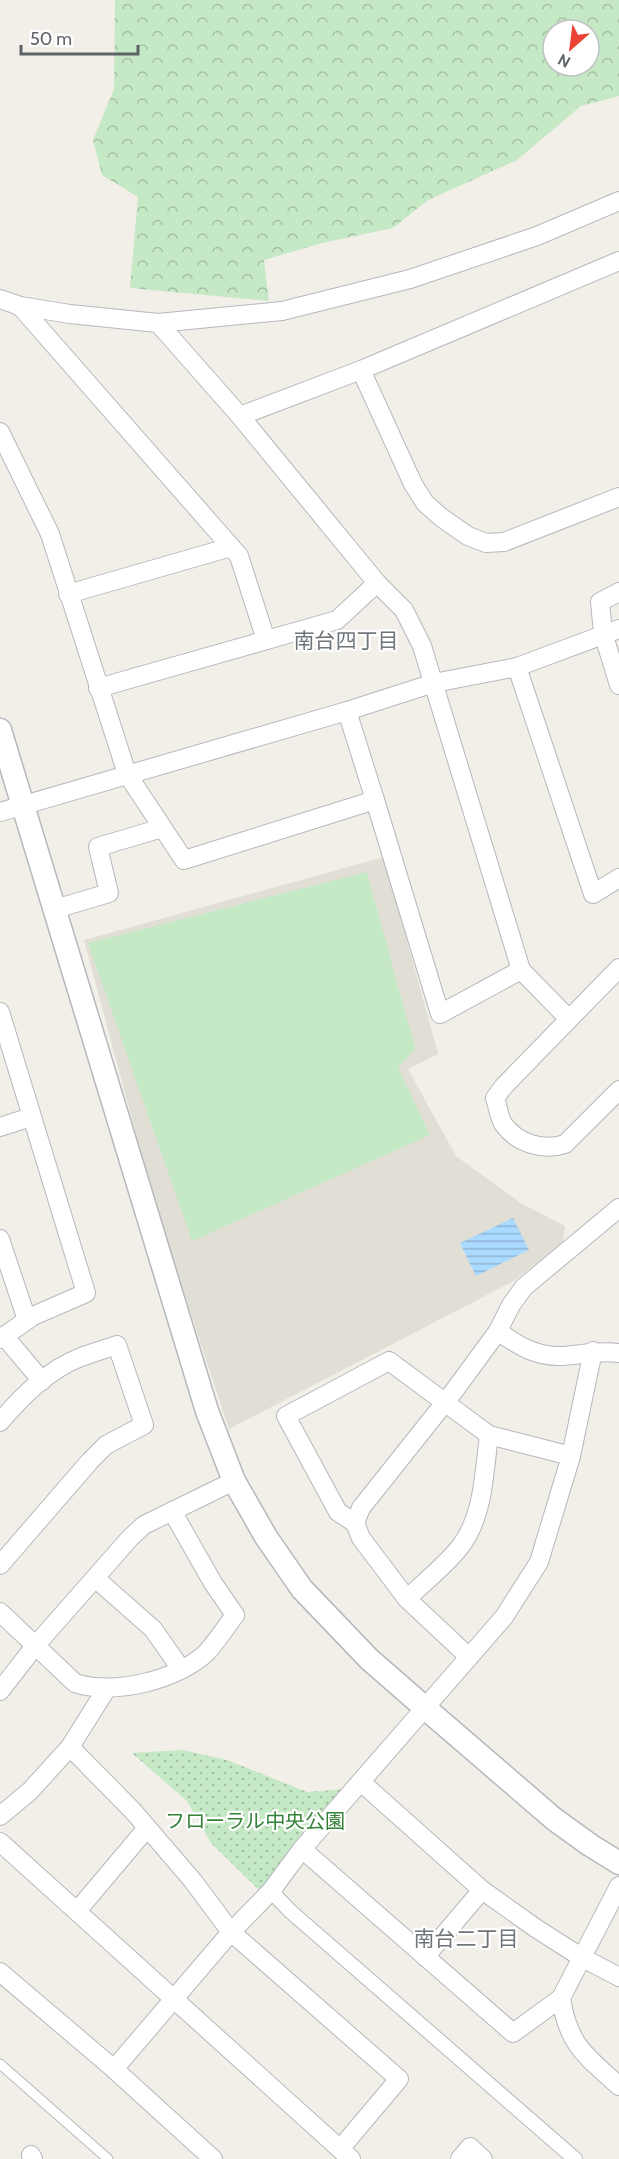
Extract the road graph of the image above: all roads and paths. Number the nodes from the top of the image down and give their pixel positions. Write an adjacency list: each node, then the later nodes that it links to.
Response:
1 (619, 201): 5 (street)
2 (619, 261): 6 (street)
3 (0, 299): 4 (street)
4 (20, 306): 5 (street); 10 (street)
5 (158, 323): 7 (street)
6 (361, 370): 7 (street); 9 (street)
7 (240, 416): 11 (street)
8 (0, 432): 13 (street)
9 (619, 497)
10 (231, 547): 13 (street); 15 (street)
11 (377, 583): 15 (street); 17 (street)
12 (619, 592): 14 (street)
13 (68, 594): 19 (street)
14 (611, 631): 16 (street); 18 (street)
15 (266, 640): 19 (street)
16 (517, 667): 17 (street); 27 (street)
17 (434, 683): 20 (street); 30 (street)
18 (619, 685)
19 (98, 688): 22 (street)
20 (347, 711): 22 (street); 23 (street)
21 (0, 730): 24 (street)
22 (127, 774): 24 (street); 26 (street)
23 (375, 801): 26 (street); 30 (street)
24 (23, 806): 25 (street); 28 (street)
25 (0, 812)
26 (162, 828): 28 (street)
27 (619, 879)
28 (56, 909): 48 (street)
29 (619, 968): 32 (street)
30 (521, 970): 32 (street)
31 (0, 1012): 34 (street)
32 (569, 1019): 33 (street)
33 (619, 1090)
34 (31, 1117): 35 (street); 38 (street)
35 (0, 1126)
36 (619, 1208): 39 (street)
37 (0, 1239): 38 (street)
38 (27, 1320): 40 (street)
39 (498, 1331): 41 (street); 44 (street)
40 (2, 1337): 43 (street)
41 (593, 1351): 42 (street); 47 (street)
42 (619, 1353)
43 (42, 1382): 45 (street); 51 (street)
44 (446, 1401): 46 (street); 50 (street); 50 (street)
45 (0, 1422)
46 (489, 1435): 47 (street); 53 (street)
47 (571, 1456): 56 (street)
48 (234, 1481): 49 (street); 60 (street)
49 (172, 1511): 52 (street); 57 (street)
50 (355, 1523): 53 (street)
51 (0, 1565)
52 (95, 1578): 55 (street); 57 (street)
53 (407, 1599): 56 (street)
54 (0, 1612): 55 (street)
55 (35, 1646): 58 (street); 59 (street)
56 (469, 1657): 60 (street)
57 (182, 1669): 58 (street)
58 (107, 1688): 61 (street)
59 (0, 1691)
60 (424, 1707): 62 (street); 67 (street)
61 (70, 1747): 63 (street); 64 (street)
62 (361, 1782): 66 (street); 69 (street)
63 (0, 1816)
64 (147, 1828): 71 (street); 72 (street)
65 (0, 1842): 71 (street)
66 (302, 1849): 70 (street); 73 (street)
67 (619, 1863)
68 (619, 1886): 74 (street)
69 (483, 1890): 73 (street); 74 (street)
70 (271, 1892): 72 (street); 87 (street)
71 (77, 1911): 77 (street)
72 (231, 1932): 77 (street); 82 (street)
73 (425, 1957): 78 (street)
74 (581, 1957): 76 (street); 78 (street)
75 (0, 1972): 80 (street)
76 (619, 1977)
77 (174, 1998): 80 (street); 82 (street)
78 (561, 1998): 81 (street)
79 (0, 2064): 83 (lane)
80 (114, 2068): 84 (street)
81 (619, 2086)
82 (346, 2154)
83 (108, 2159)
84 (213, 2159)
85 (460, 2159): 86 (street)
86 (483, 2159)
87 (575, 2159)

